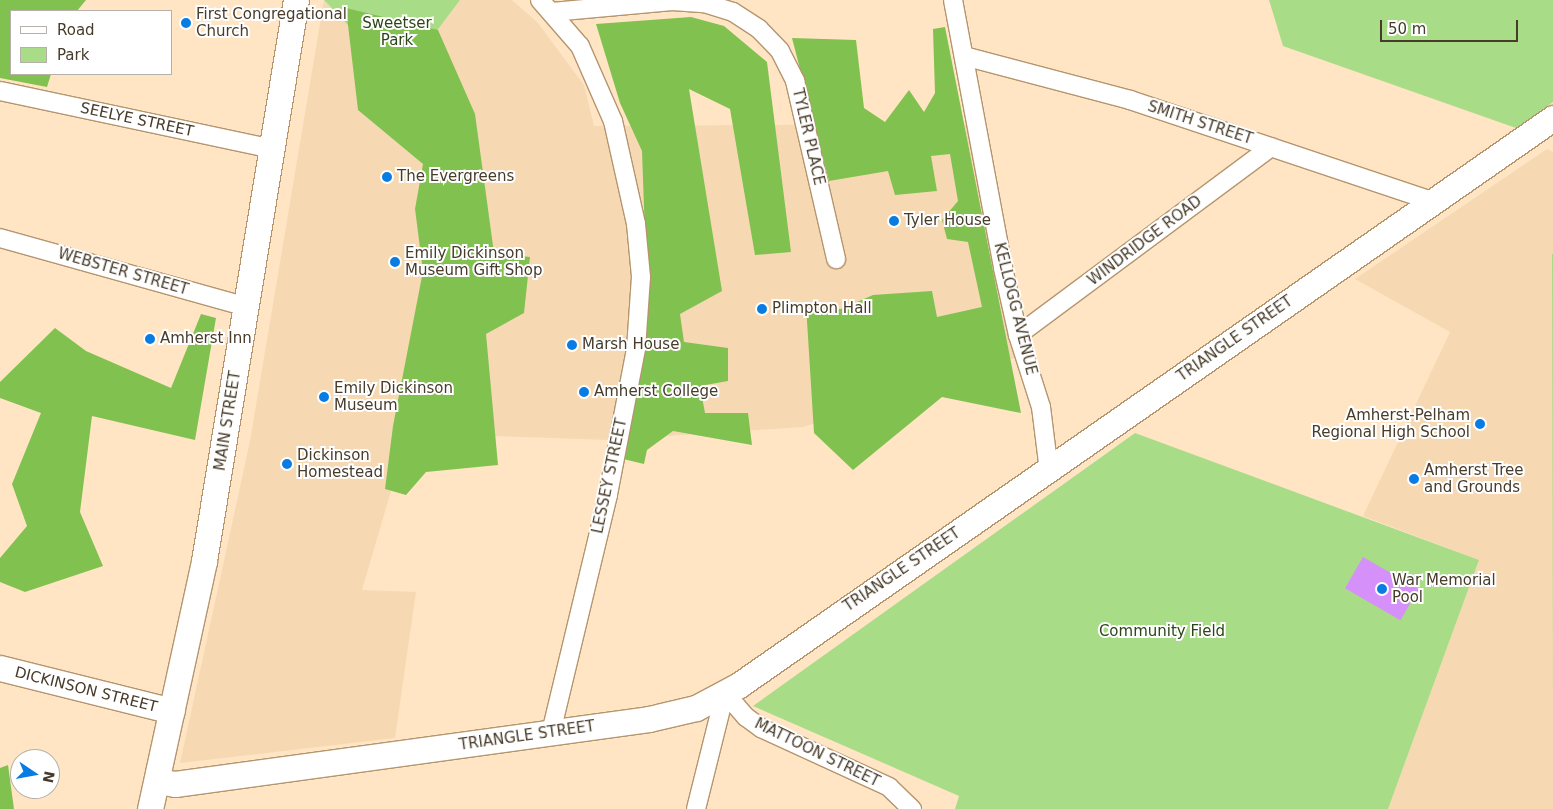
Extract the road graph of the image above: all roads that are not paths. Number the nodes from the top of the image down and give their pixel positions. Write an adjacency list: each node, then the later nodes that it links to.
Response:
1 (296, 0): 8 (main road, MAIN STREET)
2 (953, 0): 4 (street, KELLOGG AVENUE)
3 (546, 6): 11 (street, TYLER PLACE); 18 (street, LESSEY STREET)
4 (964, 56): 7 (street, SMITH STREET); 13 (street, KELLOGG AVENUE)
5 (0, 91): 8 (street, SEELYE STREET)
6 (1553, 118): 9 (main road, TRIANGLE STREET)
7 (1271, 147): 9 (street, SMITH STREET); 13 (street, WINDRIDGE ROAD)
8 (274, 149): 12 (main road, MAIN STREET)
9 (1432, 201): 14 (main road, TRIANGLE STREET)
10 (0, 238): 12 (street, WEBSTER STREET)
11 (836, 258)
12 (247, 307): 17 (main road, MAIN STREET)
13 (1018, 335): 14 (street, KELLOGG AVENUE)
14 (1049, 471): 16 (main road, TRIANGLE STREET)
15 (0, 668): 17 (main road, DICKINSON STREET)
16 (725, 693): 18 (main road, TRIANGLE STREET); 21 (street); 22 (street, MATTOON STREET)
17 (172, 711): 19 (main road, MAIN STREET)
18 (551, 732): 19 (main road, TRIANGLE STREET)
19 (158, 782): 20 (main road, MAIN STREET)
20 (150, 809)
21 (696, 809)
22 (912, 809)

